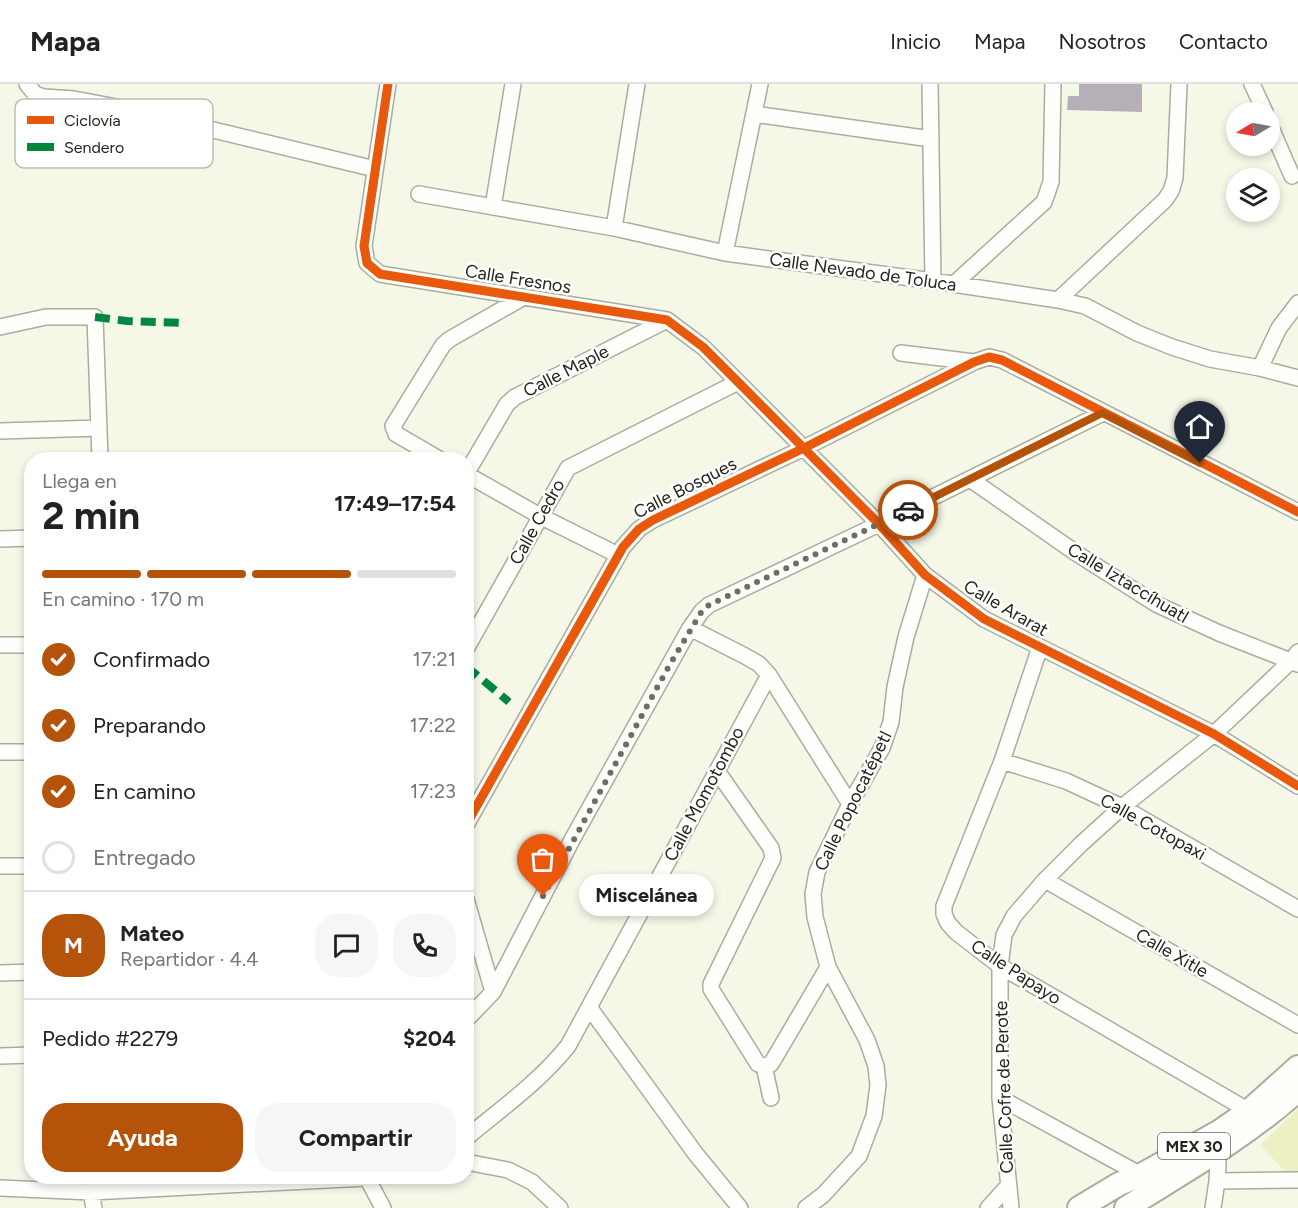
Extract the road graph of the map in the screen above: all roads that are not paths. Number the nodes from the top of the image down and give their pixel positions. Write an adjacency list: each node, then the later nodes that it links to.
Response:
1 (27, 84): 10 (street)
2 (386, 84): 16 (street)
3 (513, 84): 19 (street)
4 (637, 84): 20 (street)
5 (760, 84): 12 (street)
6 (930, 84): 14 (street)
7 (1053, 84): 23 (street)
8 (1179, 84): 25 (street)
9 (1252, 84): 11 (street)
10 (74, 99)
11 (1260, 102)
12 (754, 114): 14 (street); 21 (street)
13 (213, 130): 16 (street)
14 (931, 139): 22 (street)
15 (1280, 148): 17 (street)
16 (375, 169): 24 (street, Calle Fresnos)
17 (1292, 176)
18 (419, 194): 19 (street, Calle Nevado de Toluca)
19 (493, 207): 20 (street, Calle Nevado de Toluca)
20 (615, 228): 21 (street, Calle Nevado de Toluca)
21 (725, 253): 22 (street, Calle Nevado de Toluca)
22 (933, 281): 23 (street, Calle Nevado de Toluca)
23 (954, 284): 25 (street, Calle Nevado de Toluca)
24 (524, 297): 27 (street, Calle Fresnos); 39 (street)
25 (1058, 300): 31 (street, Calle Nevado de Toluca)
26 (1298, 303): 31 (street)
27 (667, 320): 33 (street, Calle Ararat); 40 (street, Calle Maple)
28 (0, 327): 35 (street)
29 (902, 353): 30 (street)
30 (974, 362): 34 (street, Calle Bosques); 37 (street, Calle Bosques)
31 (1260, 368): 32 (street, Calle Nevado de Toluca)
32 (1298, 378)
33 (738, 382): 37 (street, Calle Ararat); 44 (street, Calle Cedro)
34 (1102, 413): 41 (street); 43 (street)
35 (99, 428): 36 (street); 38 (street)
36 (0, 431)
37 (804, 448): 45 (street, Calle Ararat); 48 (street, Calle Bosques)
38 (100, 452)
39 (427, 452)
40 (474, 460)
41 (969, 478): 45 (street); 55 (street, Calle Iztaccíhuatl)
42 (474, 479): 44 (street)
43 (1298, 512)
44 (540, 516): 48 (street); 51 (street, Calle Cedro)
45 (879, 524): 49 (street, Calle Ararat); 50 (street)
46 (24, 538): 47 (street)
47 (0, 539)
48 (618, 555): 65 (street, Calle Bosques)
49 (925, 575): 54 (street, Calle Ararat); 63 (street, Calle Popocatépetl)
50 (690, 628): 56 (street); 75 (street)
51 (474, 635)
52 (0, 645): 53 (street)
53 (24, 645)
54 (1040, 647): 57 (street, Calle Ararat); 60 (street, Calle Papayo)
55 (1296, 658): 57 (street, Calle Cofre de Perote)
56 (769, 675): 61 (street, Calle Momotombo); 63 (street)
57 (1214, 734): 62 (street, Calle Ararat); 64 (street, Calle Cofre de Perote)
58 (0, 752): 59 (street)
59 (24, 752)
60 (1002, 761): 64 (street, Calle Cotopaxi); 71 (street, Calle Papayo)
61 (717, 771): 76 (street, Calle Momotombo); 81 (street)
62 (1298, 786)
63 (850, 804): 72 (street, Calle Popocatépetl)
64 (1122, 807): 68 (street, Calle Cofre de Perote); 69 (street, Calle Cotopaxi)
65 (474, 811)
66 (0, 866): 67 (street)
67 (24, 866)
68 (1045, 880): 71 (street, Calle Cofre de Perote); 78 (street, Calle Xitle)
69 (1298, 909)
70 (474, 927): 75 (street)
71 (1000, 966): 85 (street, Calle Cofre de Perote); 86 (street, Calle Papayo)
72 (828, 968): 81 (street); 101 (street, Calle Popocatépetl)
73 (24, 972): 74 (street)
74 (0, 973)
75 (493, 992): 77 (street)
76 (589, 1007): 87 (street, Calle Momotombo); 100 (street)
77 (474, 1012)
78 (1298, 1025)
79 (24, 1055): 80 (street)
80 (0, 1056)
81 (764, 1066): 84 (street)
82 (1298, 1067): 86 (main road, MEX 30)
83 (1298, 1090): 88 (main road, MEX 30)
84 (771, 1098)
85 (1000, 1098): 90 (street); 95 (street, Calle Cofre de Perote)
86 (1249, 1111): 90 (main road, MEX 30)
87 (474, 1131)
88 (1216, 1153): 92 (street); 105 (main road, MEX 30)
89 (474, 1164): 99 (street)
90 (1142, 1175): 104 (main road, MEX 30)
91 (1298, 1180): 92 (street)
92 (1216, 1181): 106 (street)
93 (92, 1184): 96 (street); 97 (street)
94 (370, 1184): 98 (street)
95 (1008, 1186): 102 (street); 103 (street, Calle Cofre de Perote)
96 (0, 1188)
97 (94, 1208)
98 (383, 1208)
99 (560, 1208)
100 (740, 1208)
101 (806, 1208)
102 (988, 1208)
103 (1011, 1208)
104 (1079, 1208)
105 (1126, 1208)
106 (1213, 1208)

